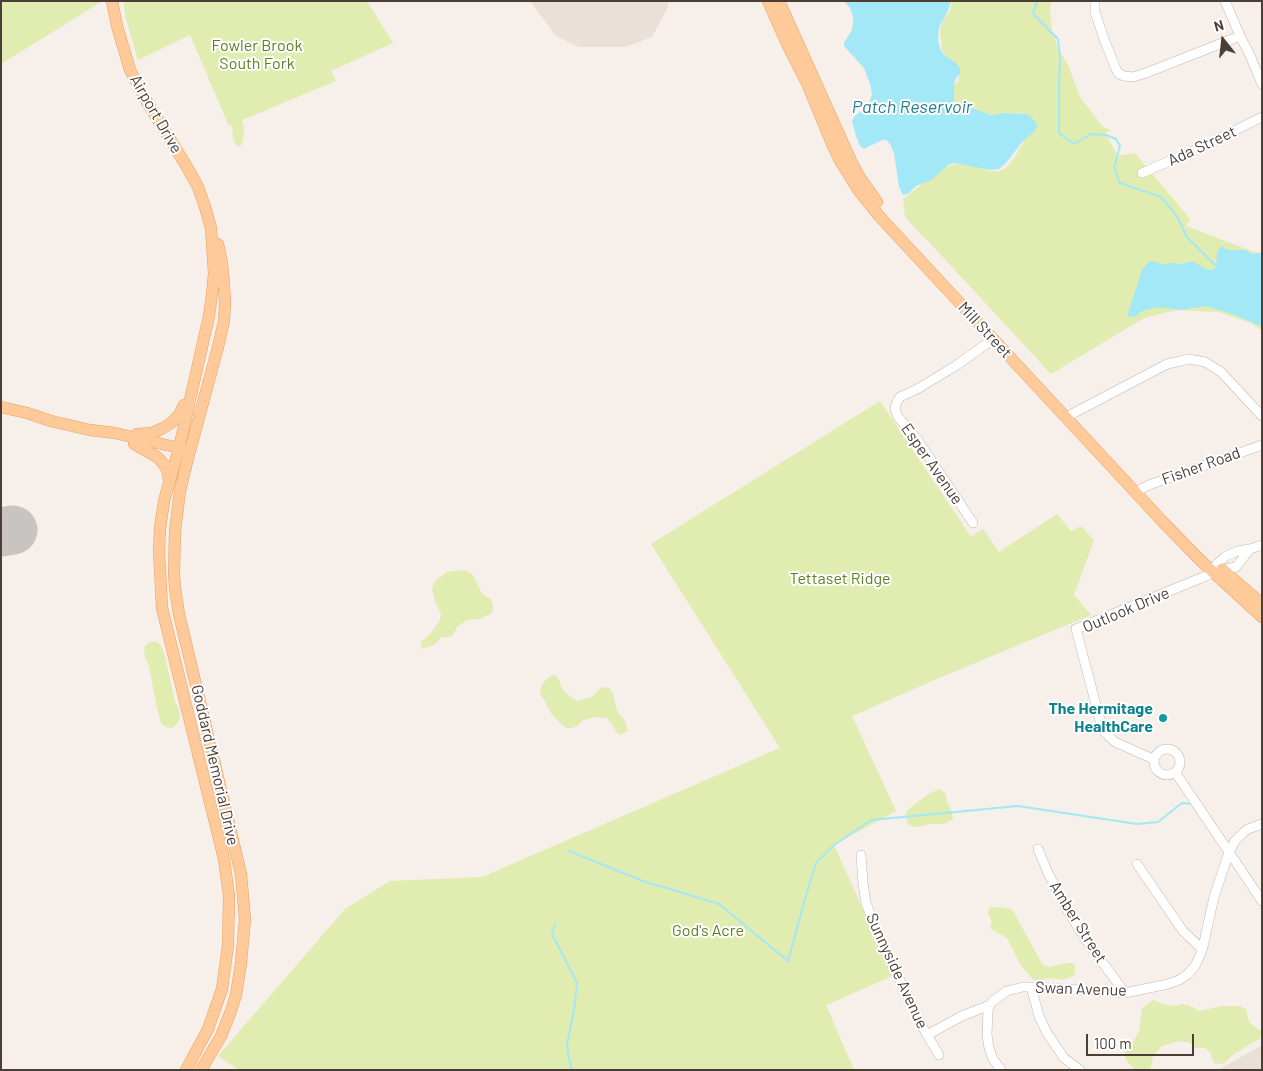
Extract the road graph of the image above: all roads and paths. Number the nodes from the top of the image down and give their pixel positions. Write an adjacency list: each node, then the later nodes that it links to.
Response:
1 (112, 1): 11 (main road, Airport Drive)
2 (768, 1): 9 (main road, Mill Street)
3 (779, 1): 9 (main road, Mill Street)
4 (1225, 1): 6 (street)
5 (1097, 2): 6 (street)
6 (1240, 36): 7 (street)
7 (1262, 84)
8 (1262, 117): 10 (street, Ada Street)
9 (830, 125): 12 (main road, Mill Street); 15 (main road, Mill Street)
10 (1142, 173)
11 (210, 224): 13 (main road, Airport Drive); 22 (main road, Airport Drive)
12 (993, 339): 25 (street, Esper Avenue); 28 (main road, Mill Street)
13 (194, 378): 18 (main road, Airport Drive); 21 (main road, Airport Drive)
14 (1, 407): 17 (main road, Airport Drive)
15 (1072, 414): 16 (street); 24 (main road, Mill Street)
16 (1262, 416)
17 (90, 430): 18 (main road, Airport Drive); 19 (main road, Airport Drive)
18 (115, 433): 21 (main road, Airport Drive)
19 (134, 444): 21 (main road, Airport Drive); 23 (main road)
20 (1262, 445): 24 (street, Fisher Road)
21 (178, 452): 22 (main road, Airport Drive); 23 (main road, Goddard Memorial Drive)
22 (189, 454): 46 (main road, Goddard Memorial Drive)
23 (169, 482): 45 (main road, Goddard Memorial Drive)
24 (1141, 489): 28 (main road, Mill Street)
25 (973, 523)
26 (1262, 545): 27 (street)
27 (1250, 549): 28 (street); 28 (street)
28 (1217, 569): 29 (main road, Mill Street); 30 (main road, Mill Street); 31 (street, Outlook Drive)
29 (1262, 604)
30 (1262, 617)
31 (1153, 759): 32 (street); 32 (street)
32 (1175, 772): 35 (street)
33 (1262, 824): 35 (street, Swan Avenue)
34 (1038, 849): 41 (street, Amber Street)
35 (1229, 852): 38 (street); 39 (street, Swan Avenue)
36 (861, 855): 43 (street, Sunnyside Avenue)
37 (1136, 864): 39 (street)
38 (1262, 901)
39 (1202, 949): 41 (street, Swan Avenue)
40 (1031, 987): 41 (street, Swan Avenue); 42 (street, Swan Avenue); 48 (street)
41 (1125, 993)
42 (990, 1005): 43 (street, Swan Avenue); 47 (street)
43 (927, 1035): 44 (street, Sunnyside Avenue)
44 (939, 1055)
45 (186, 1070)
46 (201, 1070)
47 (1000, 1070)
48 (1080, 1070)

